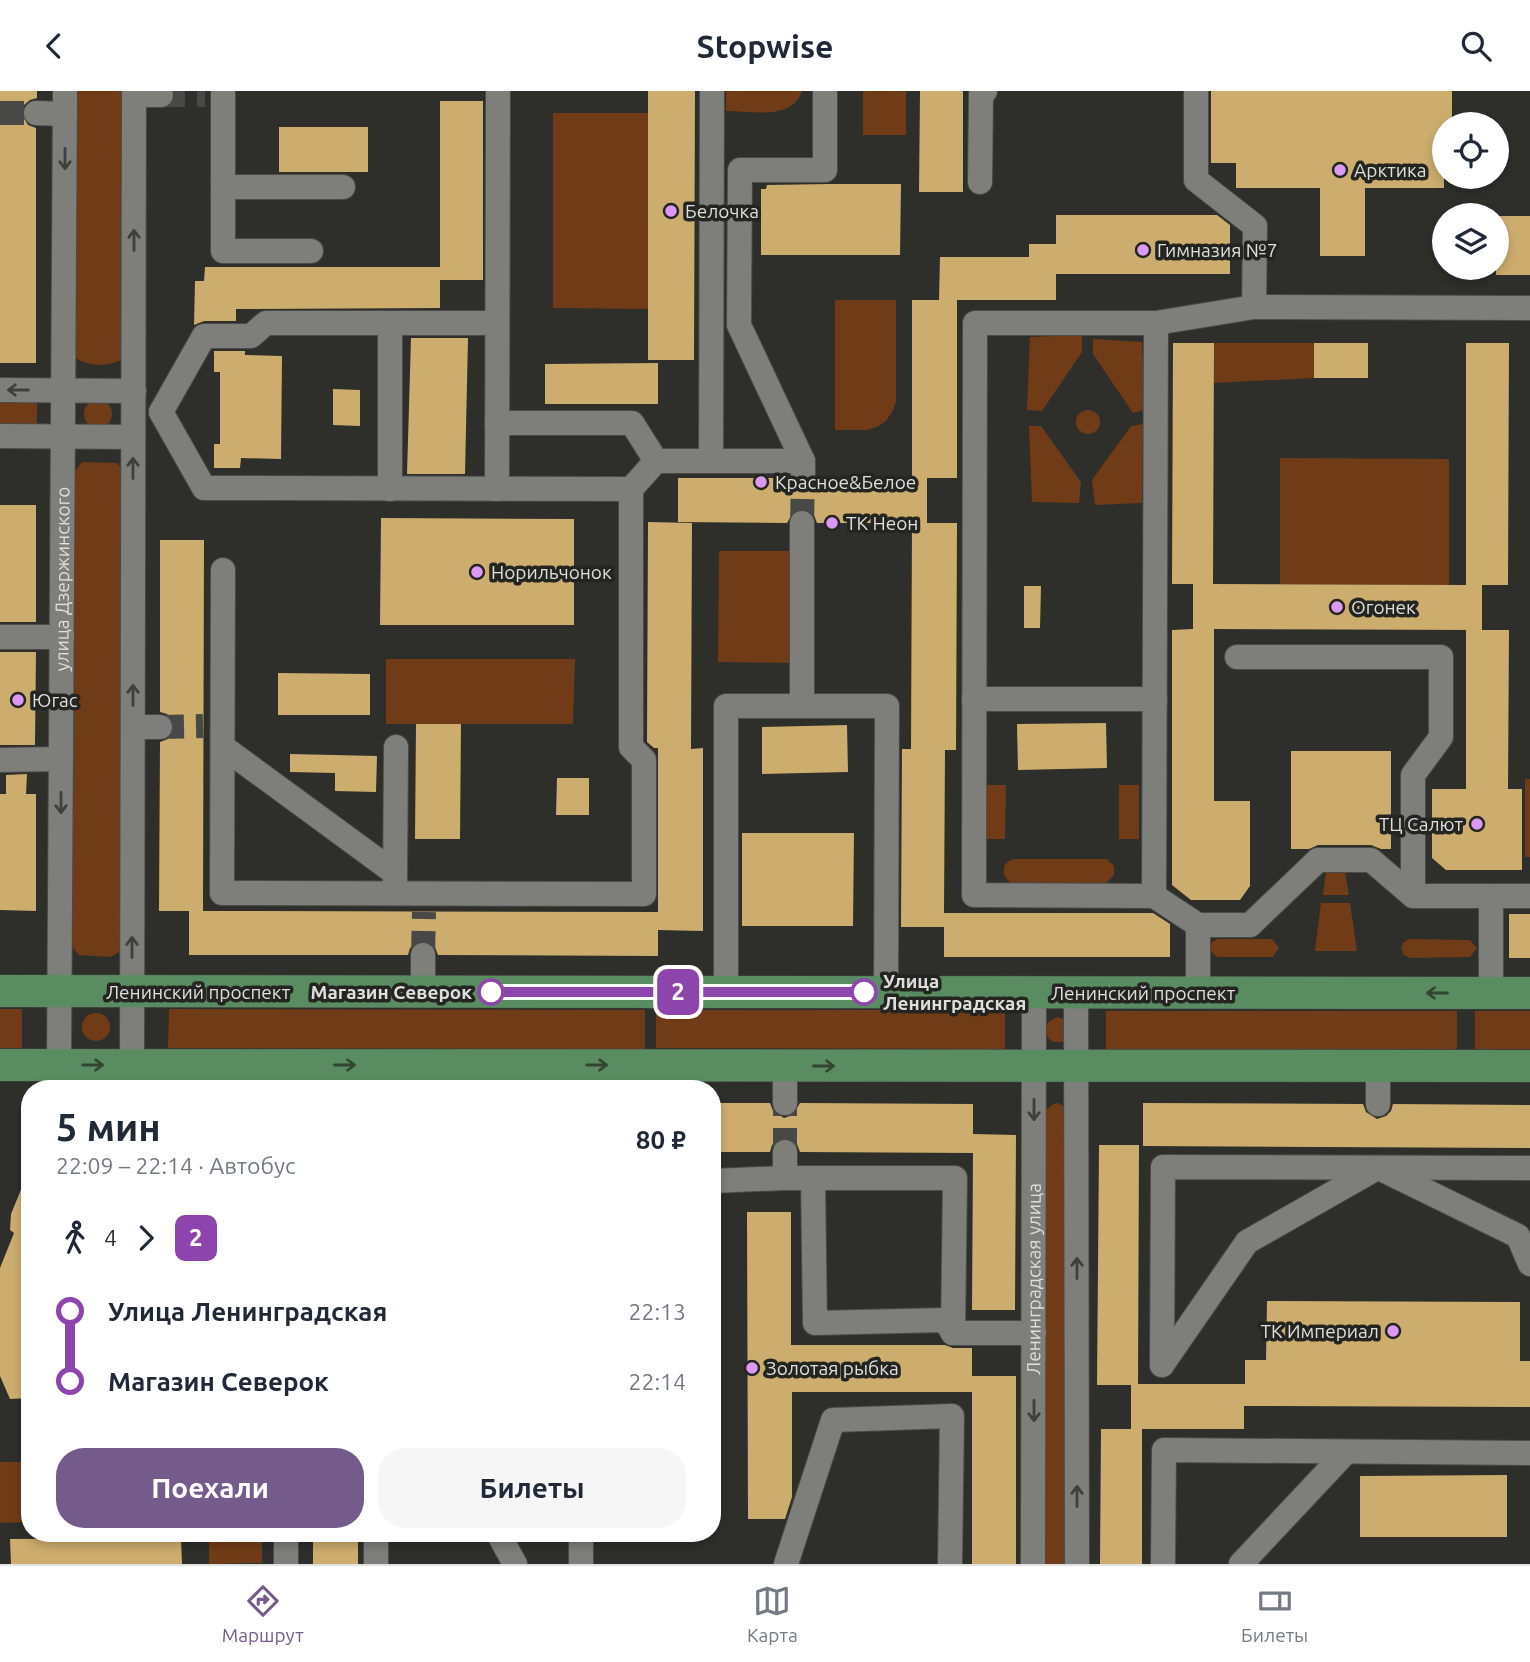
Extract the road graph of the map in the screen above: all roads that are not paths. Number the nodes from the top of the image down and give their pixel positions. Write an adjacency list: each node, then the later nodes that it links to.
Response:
1 (498, 91): 18 (street)
2 (712, 91): 29 (street)
3 (825, 91): 29 (street)
4 (985, 91): 11 (street)
5 (1196, 91): 15 (street)
6 (134, 93): 8 (street); 22 (street, one-way to 6)
7 (220, 93): 12 (street)
8 (161, 95)
9 (65, 102): 10 (street); 21 (street, улица Дзержинского, one-way to 21)
10 (37, 113)
11 (980, 182)
12 (223, 187): 13 (street); 14 (street)
13 (344, 187)
14 (311, 251)
15 (1254, 307): 16 (street); 19 (street)
16 (1530, 308)
17 (390, 323): 18 (street); 23 (street); 30 (street)
18 (497, 323): 24 (street)
19 (1156, 323): 38 (street); 39 (street)
20 (0, 390): 21 (street, one-way to 20)
21 (64, 390): 22 (street); 26 (street, улица Дзержинского)
22 (133, 401): 23 (street); 27 (street)
23 (160, 412): 30 (street)
24 (497, 423): 28 (street); 31 (street)
25 (0, 436): 26 (street)
26 (63, 437): 27 (street); 36 (street, улица Дзержинского)
27 (133, 437): 41 (street, one-way to 27)
28 (656, 461): 29 (street); 32 (street)
29 (711, 461)
30 (390, 489): 31 (street)
31 (496, 489): 32 (street)
32 (631, 489): 47 (street)
33 (802, 523): 40 (street)
34 (223, 570): 43 (street)
35 (0, 636): 36 (street)
36 (62, 637): 45 (street, улица Дзержинского)
37 (1237, 657): 49 (street)
38 (974, 699): 39 (street); 48 (street)
39 (1154, 699): 48 (street)
40 (802, 706): 58 (street); 59 (street)
41 (133, 726): 42 (street); 56 (street, one-way to 41)
42 (160, 727)
43 (216, 733): 47 (street); 47 (street)
44 (396, 747): 47 (street)
45 (61, 759): 46 (street); 55 (street, улица Дзержинского, one-way to 55)
46 (0, 760)
47 (395, 883)
48 (1154, 896): 52 (street)
49 (1413, 896): 50 (street); 52 (street)
50 (1492, 896): 51 (street); 63 (street)
51 (1530, 896)
52 (1198, 925): 62 (street)
53 (423, 955): 57 (street)
54 (0, 991): 55 (main road, Ленинский проспект)
55 (60, 992): 56 (main road, Ленинский проспект); 66 (street, улица Дзержинского)
56 (132, 992): 57 (main road, Ленинский проспект); 67 (street)
57 (423, 992): 58 (main road, Ленинский проспект)
58 (726, 992): 59 (main road, Ленинский проспект)
59 (886, 993): 60 (main road, Ленинский проспект)
60 (1034, 993): 61 (main road, Ленинский проспект); 69 (street, Ленинградская улица)
61 (1076, 993): 62 (main road, Ленинский проспект); 70 (street)
62 (1198, 993): 63 (main road, Ленинский проспект, one-way to 62)
63 (1491, 993): 64 (main road, Ленинский проспект)
64 (1530, 993)
65 (0, 1065): 66 (main road)
66 (59, 1065): 67 (main road, one-way to 67)
67 (132, 1065): 73 (main road)
68 (785, 1066): 69 (main road, one-way to 69); 74 (main road, one-way to 68); 75 (street)
69 (1034, 1066): 70 (main road); 85 (street, Ленинградская улица, one-way to 85)
70 (1076, 1066): 71 (main road); 99 (street, one-way to 70)
71 (1378, 1066): 72 (main road); 76 (street)
72 (1530, 1066)
73 (292, 1077): 74 (main road, one-way to 74)
74 (543, 1077)
75 (785, 1103)
76 (1378, 1104)
77 (785, 1152): 80 (street)
78 (1378, 1157): 78 (street); 79 (street); 83 (street)
79 (1530, 1168)
80 (785, 1178): 81 (street); 82 (street)
81 (813, 1178): 84 (street); 84 (street)
82 (721, 1181)
83 (1530, 1264)
84 (953, 1333): 85 (street)
85 (1034, 1333): 98 (street, Ленинградская улица, one-way to 98)
86 (1346, 1452): 87 (street); 100 (street); 101 (street)
87 (1530, 1453)
88 (286, 1542): 92 (street)
89 (376, 1542): 93 (street)
90 (503, 1542): 94 (street)
91 (581, 1542): 95 (street)
92 (285, 1564)
93 (376, 1564)
94 (515, 1564)
95 (581, 1564)
96 (786, 1564): 97 (street)
97 (950, 1564)
98 (1033, 1564)
99 (1077, 1564)
100 (1163, 1564)
101 (1241, 1564)

